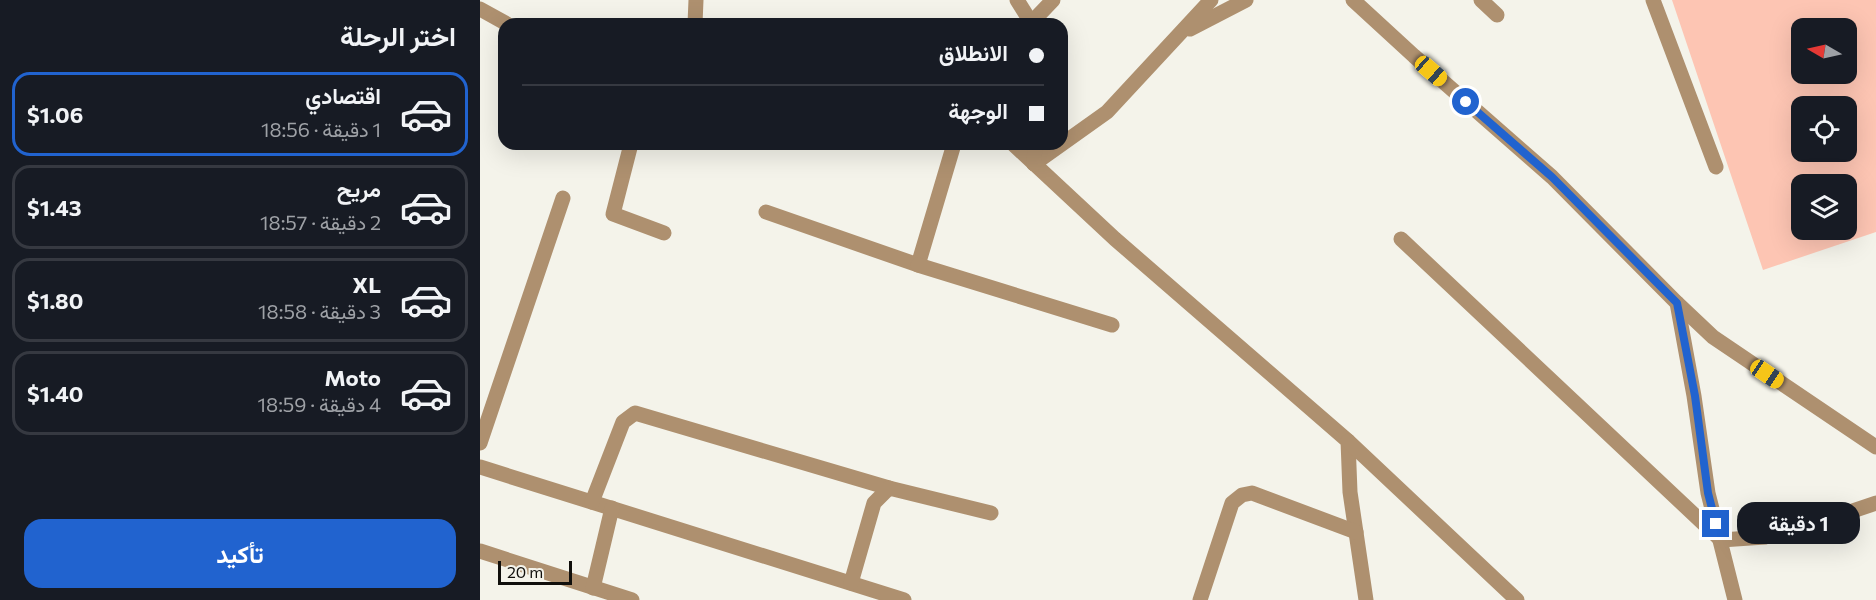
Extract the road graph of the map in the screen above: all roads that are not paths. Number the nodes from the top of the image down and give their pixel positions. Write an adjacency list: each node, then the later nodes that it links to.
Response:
1 (696, 0): 11 (street)
2 (1017, 0): 12 (street)
3 (1053, 0): 13 (street)
4 (1211, 0): 15 (street)
5 (1245, 0): 15 (street)
6 (1353, 0): 29 (street)
7 (1480, 0): 10 (street)
8 (1653, 0): 23 (street)
9 (480, 9): 14 (street)
10 (1497, 15)
11 (695, 18)
12 (1029, 18)
13 (1037, 18)
14 (498, 19)
15 (1182, 33): 16 (street)
16 (1068, 140)
17 (629, 150): 26 (street)
18 (952, 150): 28 (street)
19 (1019, 150): 22 (street)
20 (1035, 150): 22 (street)
21 (1054, 150): 22 (street)
22 (1034, 164): 31 (street)
23 (1716, 166)
24 (563, 198): 32 (street)
25 (766, 212): 28 (street)
26 (664, 233)
27 (1401, 239): 41 (street)
28 (918, 265): 30 (street)
29 (1677, 303): 33 (street); 41 (street)
30 (1112, 325)
31 (1348, 441): 40 (street); 49 (street)
32 (480, 443)
33 (1876, 447)
34 (480, 466): 36 (street)
35 (889, 488): 36 (street); 39 (street); 43 (street)
36 (592, 502): 38 (street)
37 (1876, 503): 41 (street)
38 (612, 508): 43 (street); 44 (street)
39 (991, 513)
40 (1356, 532): 47 (street); 48 (street)
41 (1721, 540): 50 (street)
42 (480, 551): 44 (street)
43 (851, 583): 46 (street)
44 (593, 588): 45 (street)
45 (632, 600)
46 (904, 600)
47 (1200, 600)
48 (1366, 600)
49 (1517, 600)
50 (1735, 600)

